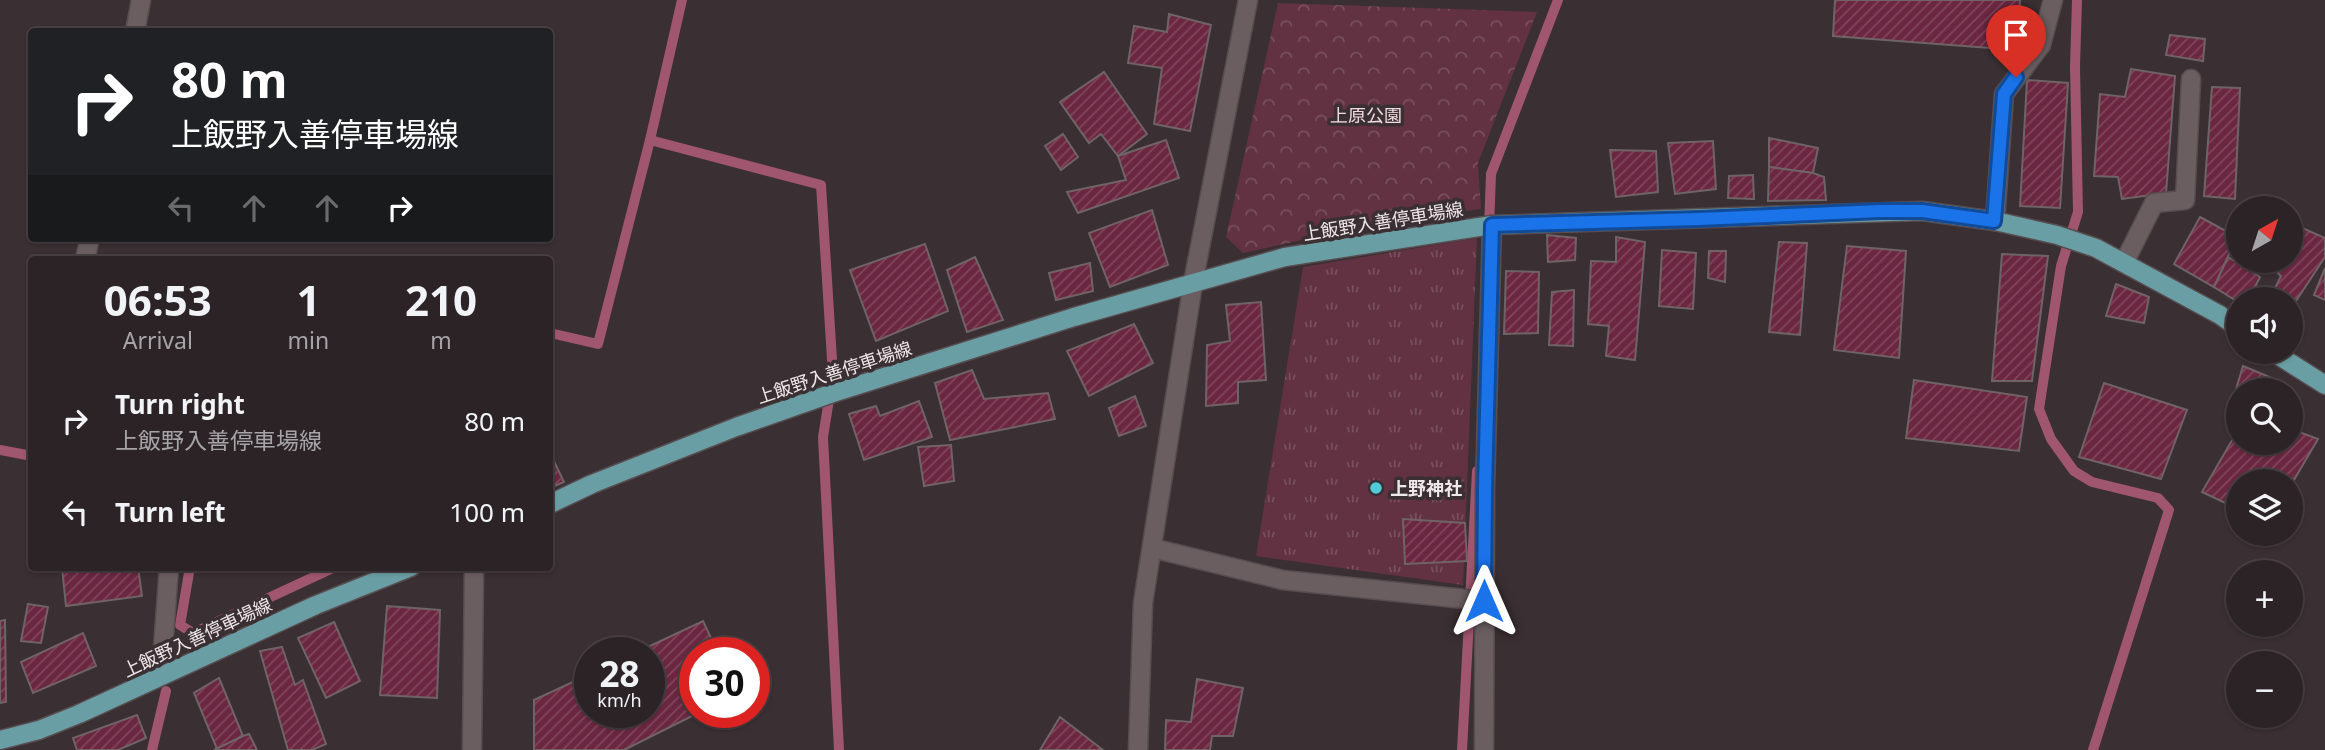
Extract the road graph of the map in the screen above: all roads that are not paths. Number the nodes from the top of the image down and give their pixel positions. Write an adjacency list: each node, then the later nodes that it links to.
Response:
1 (141, 0): 4 (street)
2 (1248, 0): 9 (street)
3 (2053, 0): 6 (street)
4 (136, 28)
5 (2192, 79): 8 (street)
6 (1994, 221): 7 (main road, 上飯野入善停車場線); 8 (main road, 上飯野入善停車場線)
7 (1492, 225): 9 (main road, 上飯野入善停車場線); 18 (street)
8 (2123, 263): 10 (main road, 上飯野入善停車場線)
9 (1193, 283): 13 (main road, 上飯野入善停車場線); 14 (street)
10 (2226, 319)
11 (2292, 364): 12 (main road)
12 (2325, 385)
13 (553, 503)
14 (1152, 548): 18 (street); 22 (street)
15 (169, 571): 19 (street)
16 (401, 571): 19 (main road, 上飯野入善停車場線)
17 (474, 571): 21 (street)
18 (1484, 601): 23 (street)
19 (161, 676): 20 (main road, 上飯野入善停車場線)
20 (0, 740)
21 (472, 750)
22 (1138, 750)
23 (1484, 750)

